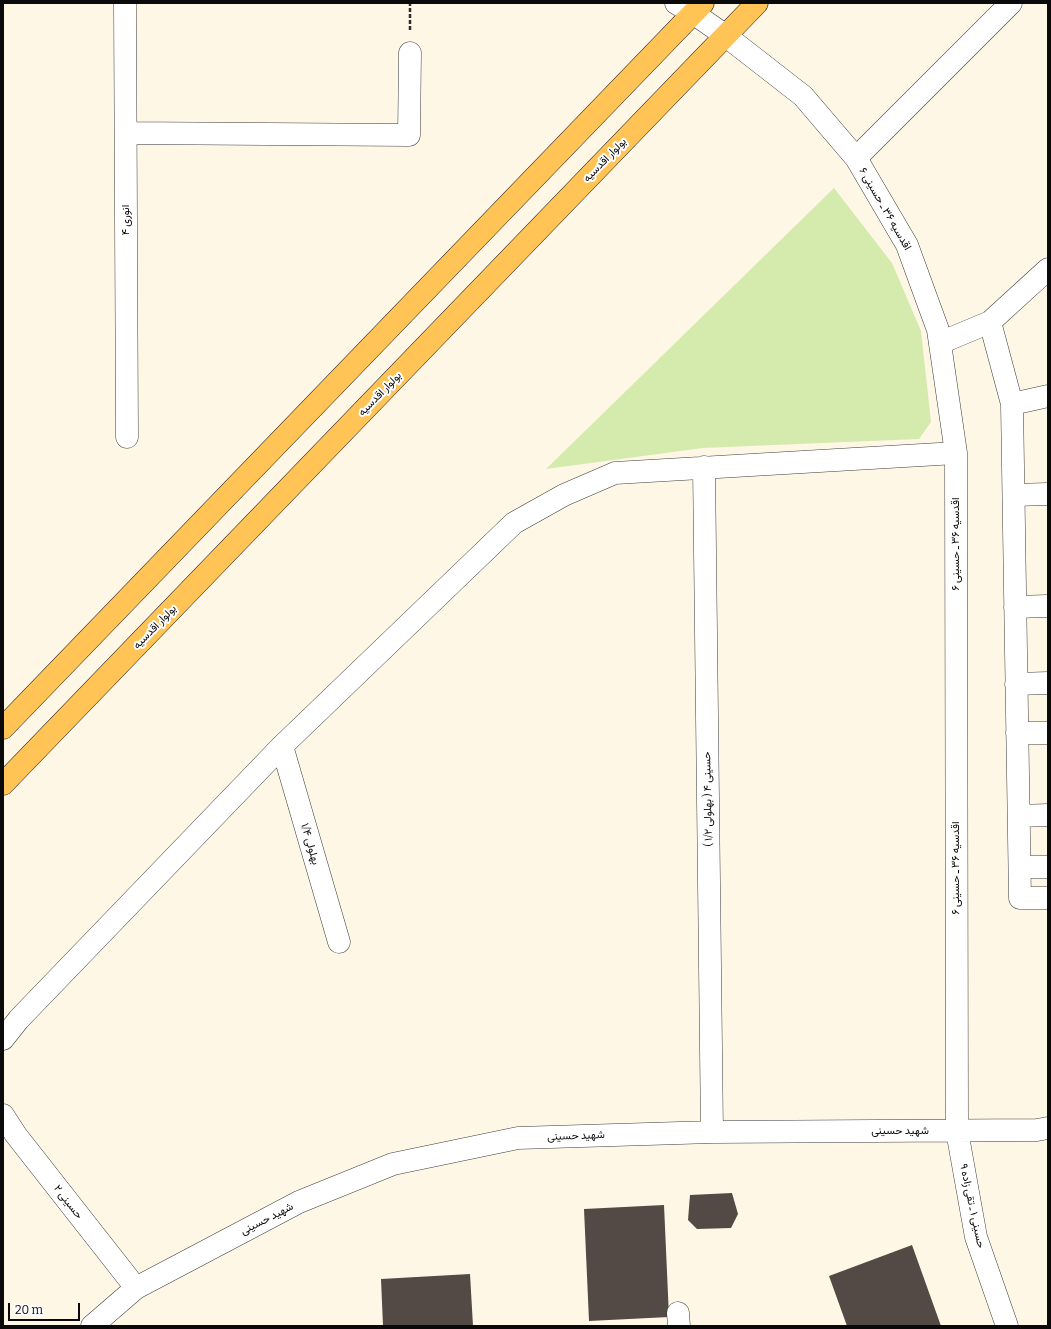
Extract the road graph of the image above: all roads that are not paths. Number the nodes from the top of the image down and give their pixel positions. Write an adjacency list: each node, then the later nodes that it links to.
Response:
1 (125, 3): 7 (street, انوری ۴)
2 (757, 3): 5 (main road, بولوار اقدسیه)
3 (1011, 3): 8 (street)
4 (691, 6): 5 (street, اقدسیه ۳۶ ـ حسینی ۶); 23 (main road)
5 (726, 36): 8 (street, اقدسیه ۳۶ ـ حسینی ۶); 27 (main road, بولوار اقدسیه)
6 (410, 53): 7 (street)
7 (126, 133): 14 (street, انوری ۴)
8 (856, 158): 11 (street, اقدسیه ۳۶ ـ حسینی ۶)
9 (1048, 269): 10 (street)
10 (990, 322): 11 (street); 13 (street)
11 (940, 343): 15 (street, اقدسیه ۳۶ ـ حسینی ۶)
12 (1048, 396): 13 (street)
13 (1012, 404): 18 (street)
14 (127, 437)
15 (956, 453): 16 (street); 37 (street, اقدسیه ۳۶ ـ حسینی ۶)
16 (704, 467): 26 (street); 38 (street, حسینی ۴ ( بهلولی ۱/۲ ))
17 (1048, 494): 18 (street)
18 (1014, 495): 20 (street)
19 (1048, 606): 20 (street)
20 (1015, 607): 22 (street)
21 (1048, 683): 22 (street)
22 (1016, 684): 24 (street)
23 (3, 728)
24 (1017, 733): 25 (street); 29 (street)
25 (1048, 733)
26 (282, 746): 33 (street, بهلولی ۱/۴); 34 (street)
27 (3, 784)
28 (1048, 815): 29 (street)
29 (1019, 816): 30 (street)
30 (1020, 867): 31 (street); 32 (street)
31 (1048, 867)
32 (1048, 898)
33 (338, 942)
34 (3, 1039)
35 (3, 1115): 39 (street, حسینی ۲)
36 (1048, 1128): 37 (street, شهید حسینی)
37 (956, 1131): 38 (street, شهید حسینی); 41 (street, حسینی ۱ ـ تقی زاده ۹)
38 (712, 1132): 39 (street, شهید حسینی)
39 (136, 1288): 40 (street, شهید حسینی)
40 (92, 1326)
41 (1007, 1326)

